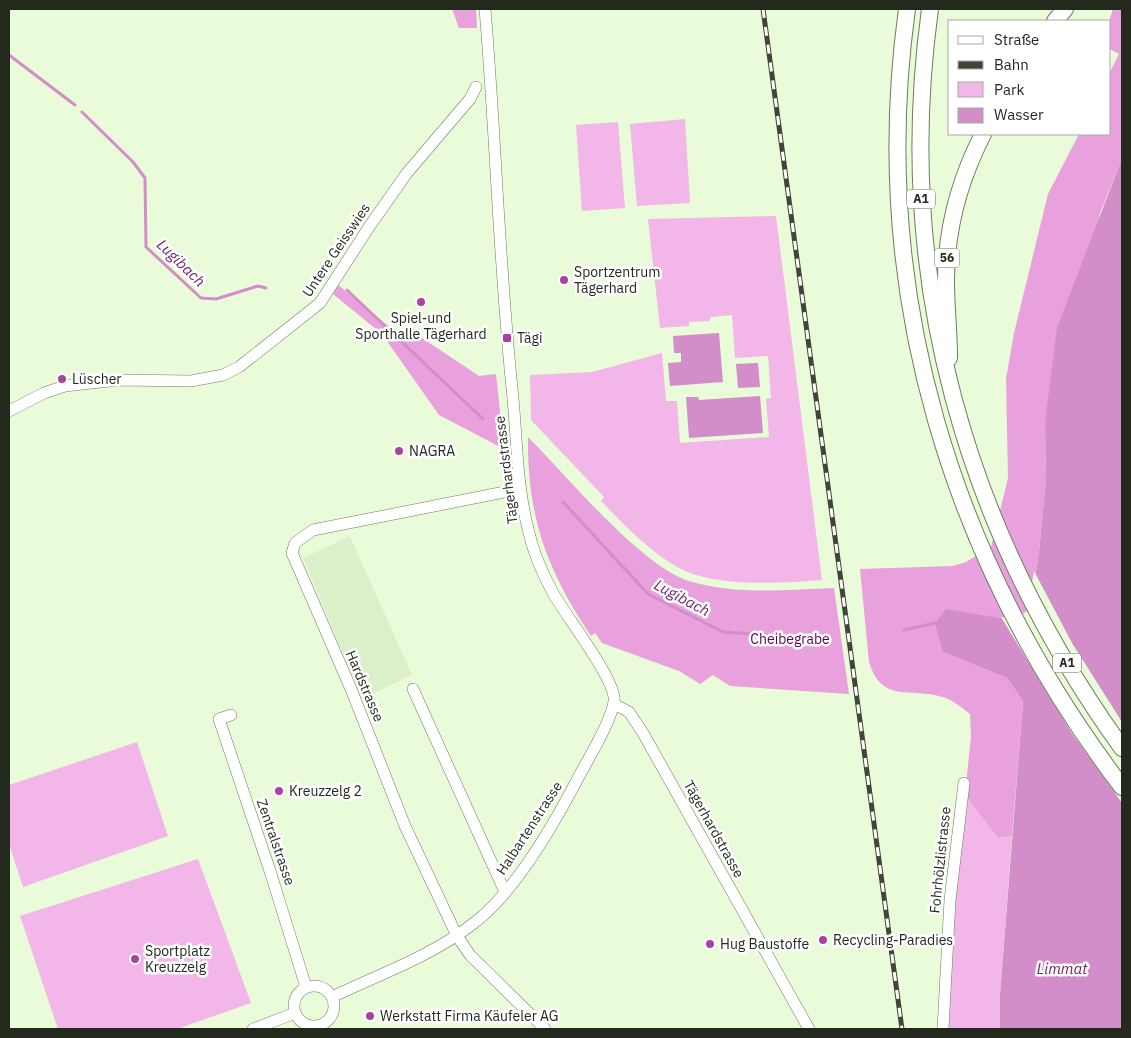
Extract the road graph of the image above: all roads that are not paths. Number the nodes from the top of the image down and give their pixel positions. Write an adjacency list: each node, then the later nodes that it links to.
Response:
1 (485, 9): 10 (street, Tägerhardstrasse)
2 (907, 9): 16 (highway, A1)
3 (930, 9): 8 (highway, A1)
4 (1065, 9): 5 (highway)
5 (1056, 20)
6 (476, 86): 9 (street, Untere Geisswies)
7 (983, 135): 8 (highway, 56)
8 (950, 388): 14 (highway, A1)
9 (9, 411)
10 (520, 489): 12 (street, Tägerhardstrasse); 18 (street, Hardstrasse)
11 (413, 689): 17 (street)
12 (614, 704): 17 (street, Halbartenstrasse); 25 (street, Tägerhardstrasse)
13 (231, 715): 19 (street, Zentralstrasse)
14 (1122, 748)
15 (964, 783): 26 (street, Fohrhölzlistrasse)
16 (1122, 787)
17 (506, 892): 18 (street, Halbartenstrasse)
18 (457, 936): 20 (street, Halbartenstrasse); 24 (street, Hardstrasse)
19 (306, 987): 20 (street); 21 (street)
20 (332, 997): 22 (street)
21 (295, 1013): 22 (street); 23 (street)
22 (322, 1027)
23 (253, 1029)
24 (545, 1029)
25 (808, 1029)
26 (943, 1029)

